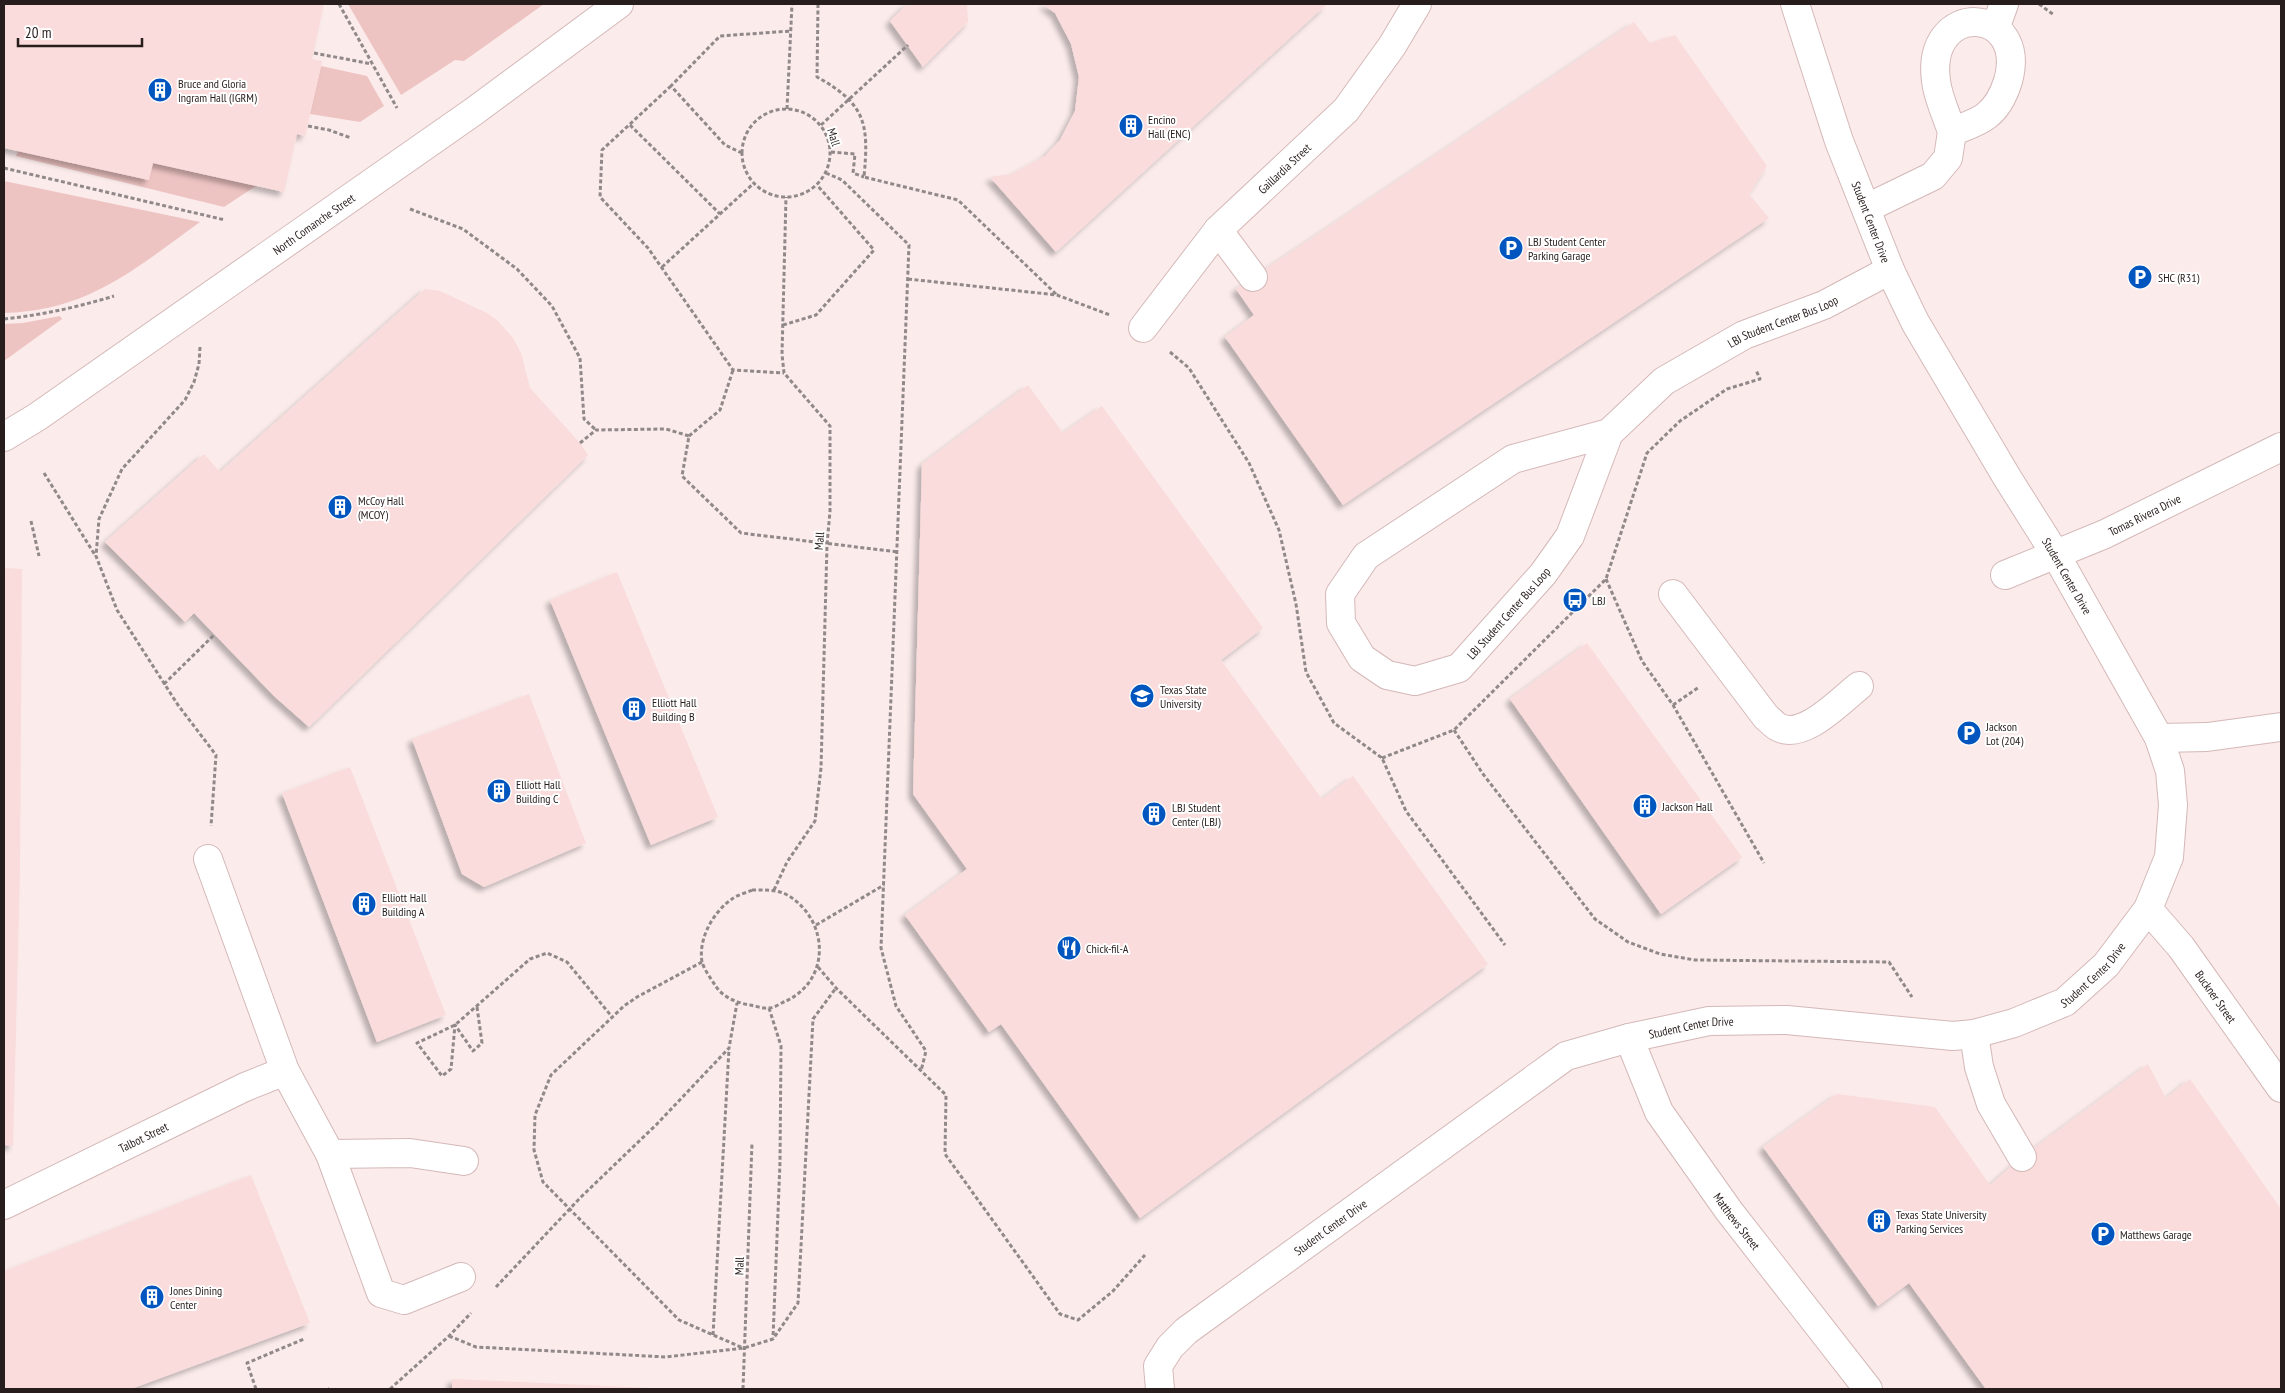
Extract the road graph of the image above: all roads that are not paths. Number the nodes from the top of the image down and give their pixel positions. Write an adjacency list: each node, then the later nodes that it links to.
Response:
1 (619, 4): 12 (street, North Comanche Street)
2 (1417, 4): 7 (street, Gaillardia Street)
3 (1795, 4): 6 (street, Student Center Drive)
4 (2000, 15): 5 (street); 5 (street)
5 (1952, 132): 6 (street)
6 (1866, 208): 8 (street, Student Center Drive)
7 (1218, 230): 9 (street); 10 (street, Gaillardia Street)
8 (1890, 270): 11 (street, LBJ Student Center Bus Loop); 14 (street, Student Center Drive)
9 (1252, 277)
10 (1143, 328)
11 (1609, 433): 11 (street, LBJ Student Center Bus Loop)
12 (4, 438)
13 (2281, 447): 14 (street, Tomas Rivera Drive)
14 (2056, 555): 15 (street, Tomas Rivera Drive); 19 (street, Student Center Drive)
15 (2006, 575)
16 (1674, 594): 17 (street)
17 (1859, 686)
18 (2281, 727): 19 (street)
19 (2159, 738): 21 (street, Student Center Drive)
20 (208, 858): 24 (street)
21 (2148, 909): 22 (street, Student Center Drive); 25 (street, Buckner Street)
22 (1974, 1034): 23 (street, Student Center Drive); 27 (street)
23 (1629, 1038): 31 (street, Student Center Drive); 32 (street, Matthews Street)
24 (285, 1071): 26 (street); 29 (street, Talbot Street)
25 (2281, 1088)
26 (330, 1154): 28 (street); 30 (street)
27 (2022, 1157)
28 (464, 1161)
29 (4, 1205)
30 (461, 1277)
31 (1160, 1389)
32 (1868, 1389)

